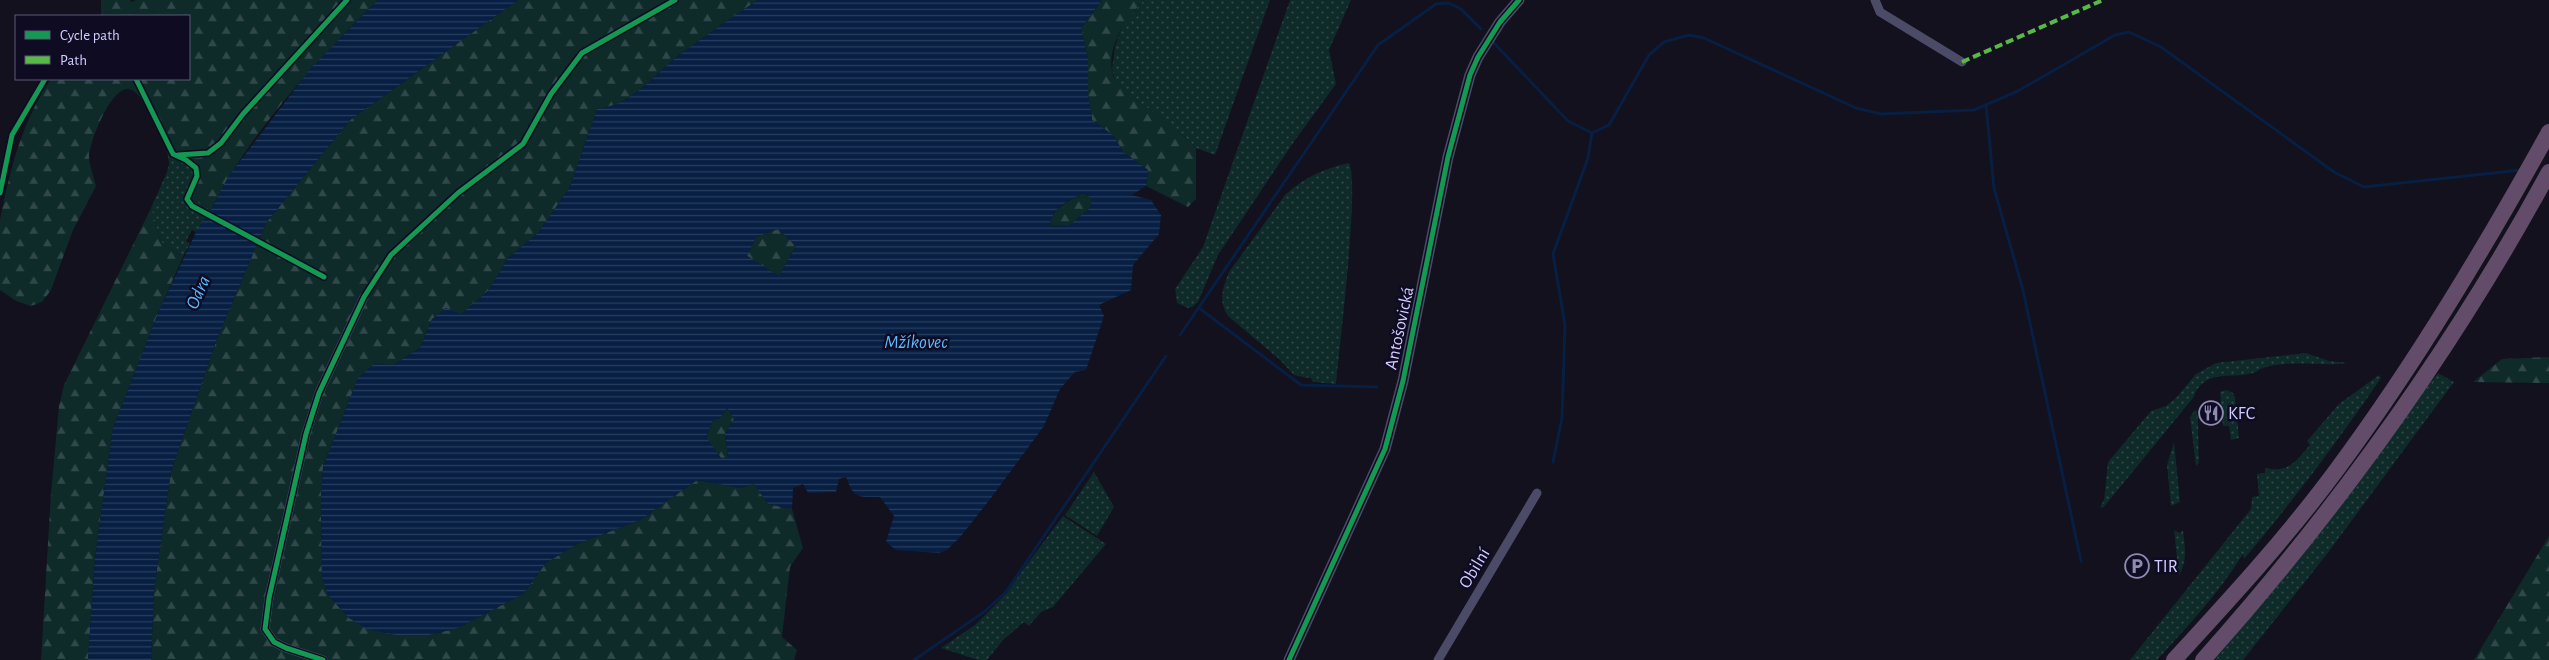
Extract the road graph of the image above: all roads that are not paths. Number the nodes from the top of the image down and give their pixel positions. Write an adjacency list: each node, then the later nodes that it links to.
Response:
1 (1519, 0): 9 (street, Antošovická)
2 (1875, 0): 3 (street)
3 (1962, 62)
4 (2549, 132): 11 (highway)
5 (2549, 172): 12 (highway)
6 (364, 297): 8 (street)
7 (1537, 493): 10 (street, Obilní)
8 (323, 660)
9 (1289, 660)
10 (1438, 660)
11 (2174, 660)
12 (2203, 660)

